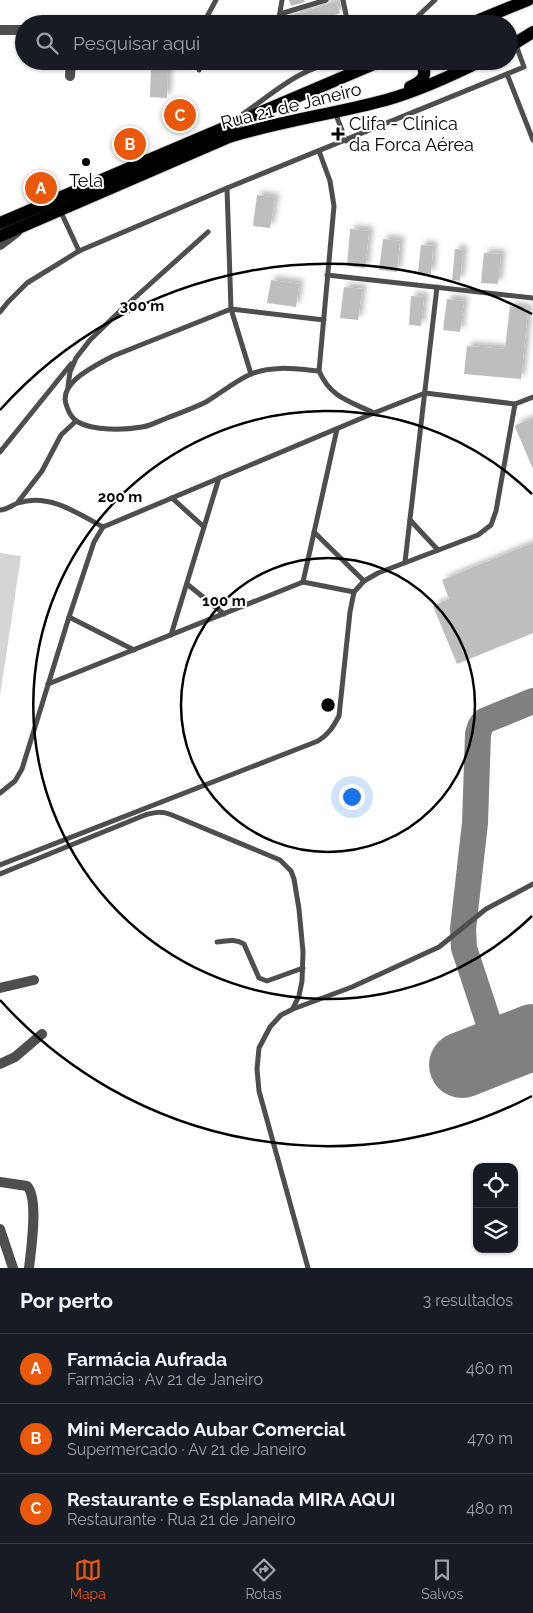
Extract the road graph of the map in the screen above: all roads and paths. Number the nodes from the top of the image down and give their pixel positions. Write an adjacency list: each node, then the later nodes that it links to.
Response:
1 (216, 0): 9 (lane)
2 (282, 0): 8 (lane)
3 (326, 0): 8 (lane)
4 (343, 0): 10 (lane)
5 (435, 0): 11 (lane)
6 (523, 1): 7 (main road)
7 (502, 10): 12 (main road); 13 (main road)
8 (280, 14)
9 (208, 15)
10 (347, 15)
11 (419, 15)
12 (490, 15)
13 (494, 15)
14 (0, 30): 15 (street)
15 (15, 30)
16 (533, 32): 17 (main road)
17 (518, 42)
18 (518, 57): 19 (lane)
19 (518, 69)
20 (70, 70): 28 (street)
21 (312, 70): 32 (lane)
22 (361, 70): 29 (main road, Rua 21 de Janeiro)
23 (368, 70): 29 (main road)
24 (424, 70): 30 (main road)
25 (462, 70): 30 (main road, Rua 21 de Janeiro)
26 (516, 70): 27 (lane)
27 (506, 74): 33 (lane); 34 (lane)
28 (70, 76)
29 (339, 80): 32 (main road, Rua 21 de Janeiro)
30 (353, 108): 31 (main road, Rua 21 de Janeiro)
31 (334, 112): 34 (lane); 37 (main road, Rua 21 de Janeiro)
32 (224, 128): 38 (main road, Rua 21 de Janeiro)
33 (533, 140)
34 (346, 141): 35 (lane)
35 (319, 151): 36 (lane); 44 (lane)
36 (227, 188): 43 (lane); 47 (lane)
37 (60, 210): 39 (main road, Rua 21 de Janeiro); 43 (lane)
38 (0, 223)
39 (30, 223): 41 (main road, Rua 21 de Janeiro); 42 (street)
40 (208, 232): 50 (lane)
41 (0, 236)
42 (0, 245)
43 (79, 251): 48 (lane)
44 (328, 275): 45 (lane); 49 (lane)
45 (437, 287): 46 (lane); 54 (lane)
46 (533, 298)
47 (231, 309): 49 (lane); 52 (lane); 53 (lane)
48 (0, 312)
49 (324, 320): 51 (lane)
50 (76, 358): 53 (lane); 60 (lane)
51 (319, 371): 52 (lane); 57 (lane)
52 (251, 374): 58 (lane)
53 (68, 386): 58 (lane)
54 (425, 393): 56 (lane); 57 (lane); 65 (lane)
55 (533, 397): 56 (lane)
56 (515, 404): 69 (lane)
57 (374, 413): 59 (lane)
58 (76, 421): 63 (lane)
59 (337, 429): 61 (lane); 68 (lane)
60 (0, 452)
61 (219, 478): 62 (lane); 67 (lane)
62 (172, 498): 66 (lane); 67 (lane)
63 (18, 503): 64 (lane); 66 (lane)
64 (0, 510)
65 (410, 520): 69 (lane); 70 (lane)
66 (103, 527): 76 (lane)
67 (204, 527): 73 (lane)
68 (314, 532): 71 (lane); 72 (lane)
69 (438, 550): 70 (lane)
70 (405, 562): 71 (lane)
71 (364, 581): 74 (lane)
72 (302, 582): 74 (lane); 75 (lane)
73 (187, 584): 75 (lane); 77 (lane)
74 (354, 592): 81 (lane)
75 (224, 614): 77 (lane)
76 (69, 617): 78 (lane); 79 (lane)
77 (171, 635): 78 (lane)
78 (134, 650): 79 (lane)
79 (48, 684): 80 (lane)
80 (0, 793)
81 (0, 865)
82 (0, 874): 85 (lane)
83 (533, 884): 88 (lane)
84 (218, 942): 85 (lane)
85 (303, 968): 88 (lane)
86 (34, 980): 87 (street)
87 (0, 988)
88 (293, 1009): 95 (lane)
89 (42, 1034): 90 (street)
90 (0, 1064)
91 (0, 1182): 94 (street)
92 (0, 1228): 93 (street)
93 (13, 1268)
94 (29, 1268)
95 (308, 1268)

